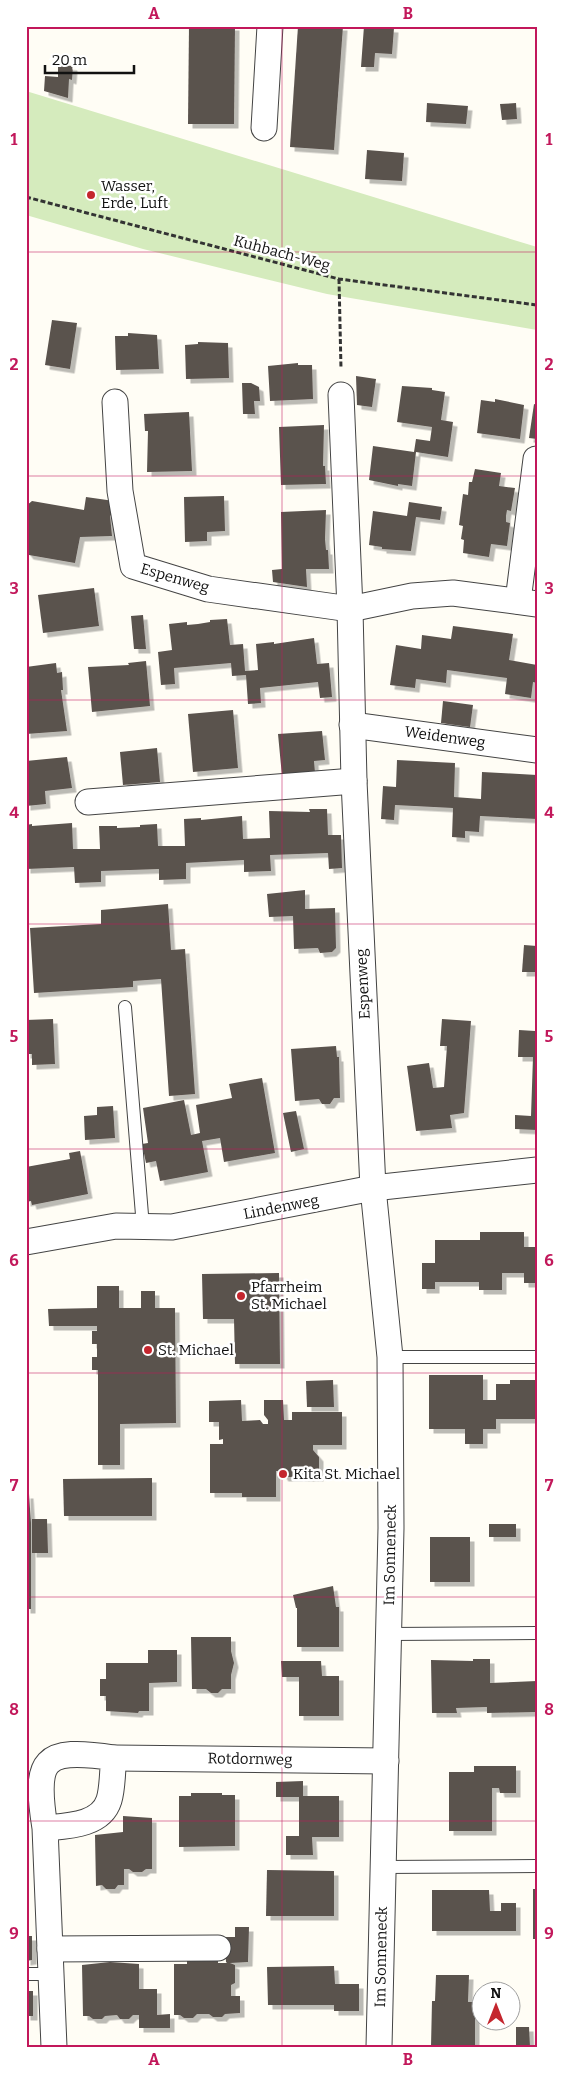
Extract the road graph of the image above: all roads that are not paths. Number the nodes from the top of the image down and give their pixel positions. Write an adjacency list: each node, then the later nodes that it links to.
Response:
1 (270, 26): 2 (street)
2 (264, 128)
3 (341, 395): 7 (street, Espenweg)
4 (115, 402): 7 (street, Espenweg)
5 (536, 459): 6 (street, Espenweg)
6 (527, 602): 7 (street, Espenweg)
7 (350, 609): 8 (street, Espenweg)
8 (352, 724): 9 (street, Weidenweg); 10 (street, Espenweg)
9 (537, 750)
10 (354, 781): 11 (street); 14 (street, Espenweg)
11 (88, 802)
12 (125, 1007): 15 (lane)
13 (537, 1170): 14 (street, Lindenweg)
14 (373, 1188): 15 (street, Lindenweg); 17 (street, Im Sonneneck)
15 (143, 1228): 16 (street, Lindenweg)
16 (26, 1242)
17 (390, 1357): 18 (lane); 20 (street, Im Sonneneck)
18 (537, 1357)
19 (537, 1633): 20 (lane)
20 (389, 1634): 22 (street, Im Sonneneck)
21 (114, 1758): 22 (street, Rotdornweg); 23 (street); 23 (street, Rotdornweg)
22 (386, 1761): 25 (street, Im Sonneneck)
23 (45, 1828): 27 (street, Rotdornweg)
24 (537, 1866): 25 (lane)
25 (383, 1867): 30 (street, Im Sonneneck)
26 (218, 1948): 27 (street)
27 (50, 1949): 28 (street, Rotdornweg)
28 (38, 1974): 29 (street, Rotdornweg)
29 (54, 2047)
30 (379, 2047)

